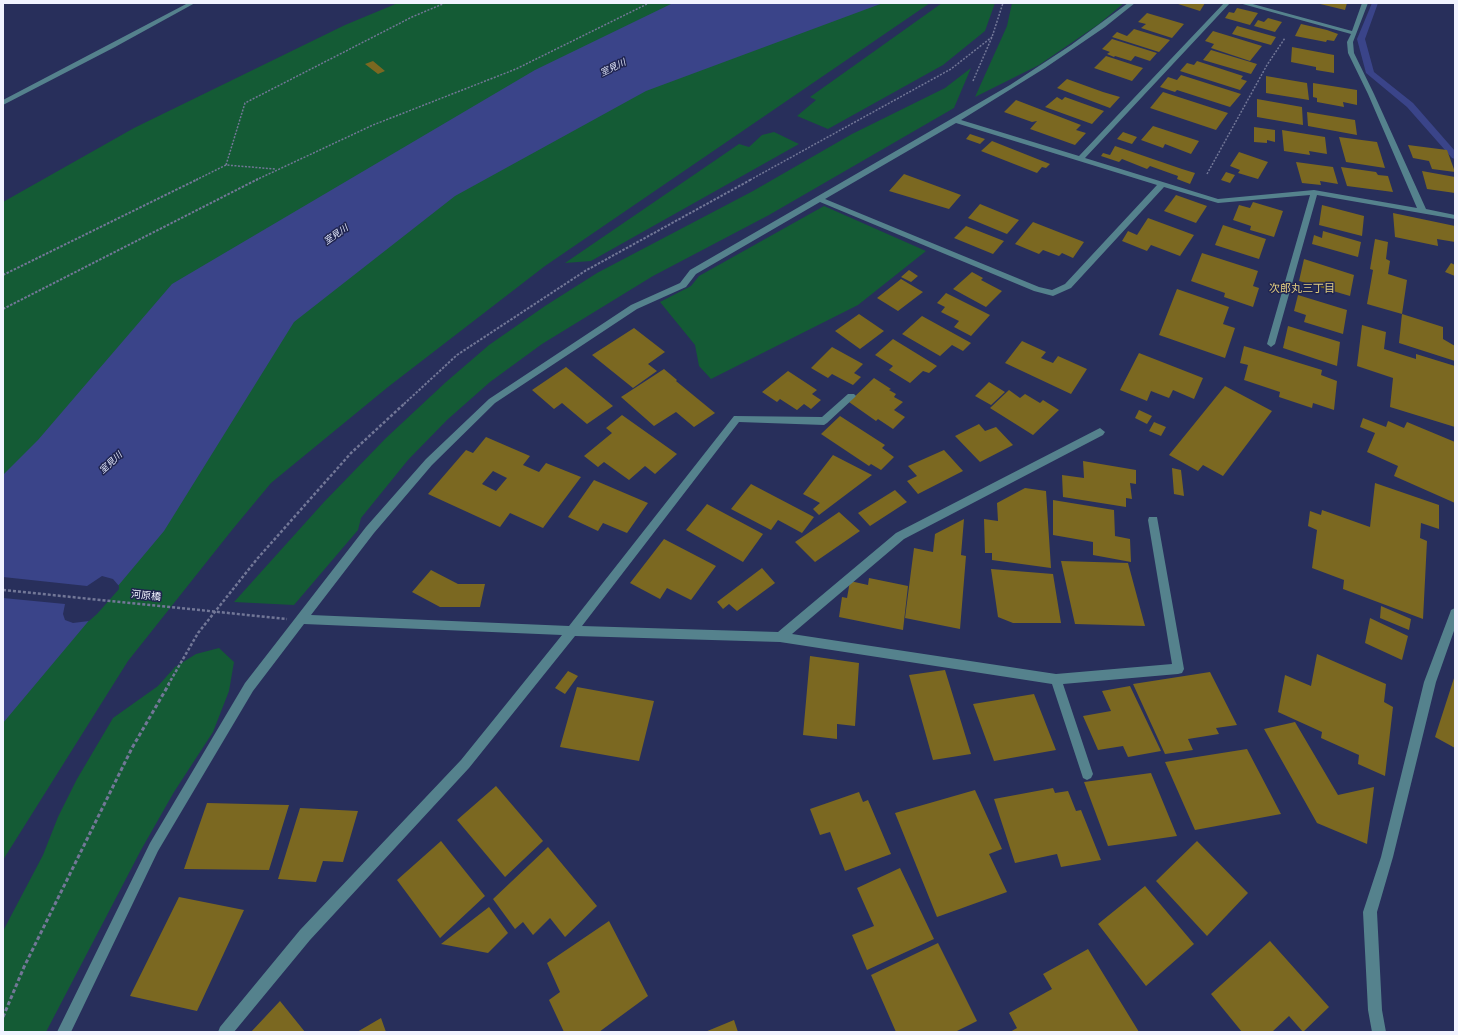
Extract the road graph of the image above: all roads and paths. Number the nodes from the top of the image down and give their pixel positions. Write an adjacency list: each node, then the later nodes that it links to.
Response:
1 (192, 3): 11 (street)
2 (445, 3): 14 (path)
3 (649, 3): 15 (path)
4 (1003, 3): 12 (path)
5 (1132, 3): 12 (street)
6 (1227, 3): 13 (street)
7 (1242, 3): 9 (street)
8 (1365, 3): 10 (street)
9 (1298, 19): 10 (street); 18 (path)
10 (1354, 33): 20 (street)
11 (3, 103)
12 (956, 121): 13 (street); 19 (street)
13 (1080, 159): 16 (street)
14 (226, 165): 15 (path); 22 (path)
15 (277, 169): 23 (path)
16 (1162, 184): 18 (street); 19 (street)
17 (1314, 192): 18 (street); 20 (street); 24 (street)
18 (1196, 194)
19 (819, 199): 31 (street)
20 (1423, 212): 21 (street)
21 (1455, 217)
22 (3, 274)
23 (3, 309)
24 (1271, 344)
25 (850, 396): 32 (street)
26 (1100, 432): 33 (street)
27 (1153, 520): 34 (street)
28 (3, 590): 30 (path, 河原橋, bridge)
29 (1455, 613): 38 (street)
30 (287, 619)
31 (300, 620): 32 (street); 36 (street)
32 (572, 631): 33 (street); 37 (street)
33 (780, 637): 34 (street)
34 (1056, 679): 35 (street)
35 (1087, 774)
36 (64, 1032)
37 (225, 1032)
38 (1379, 1032)

